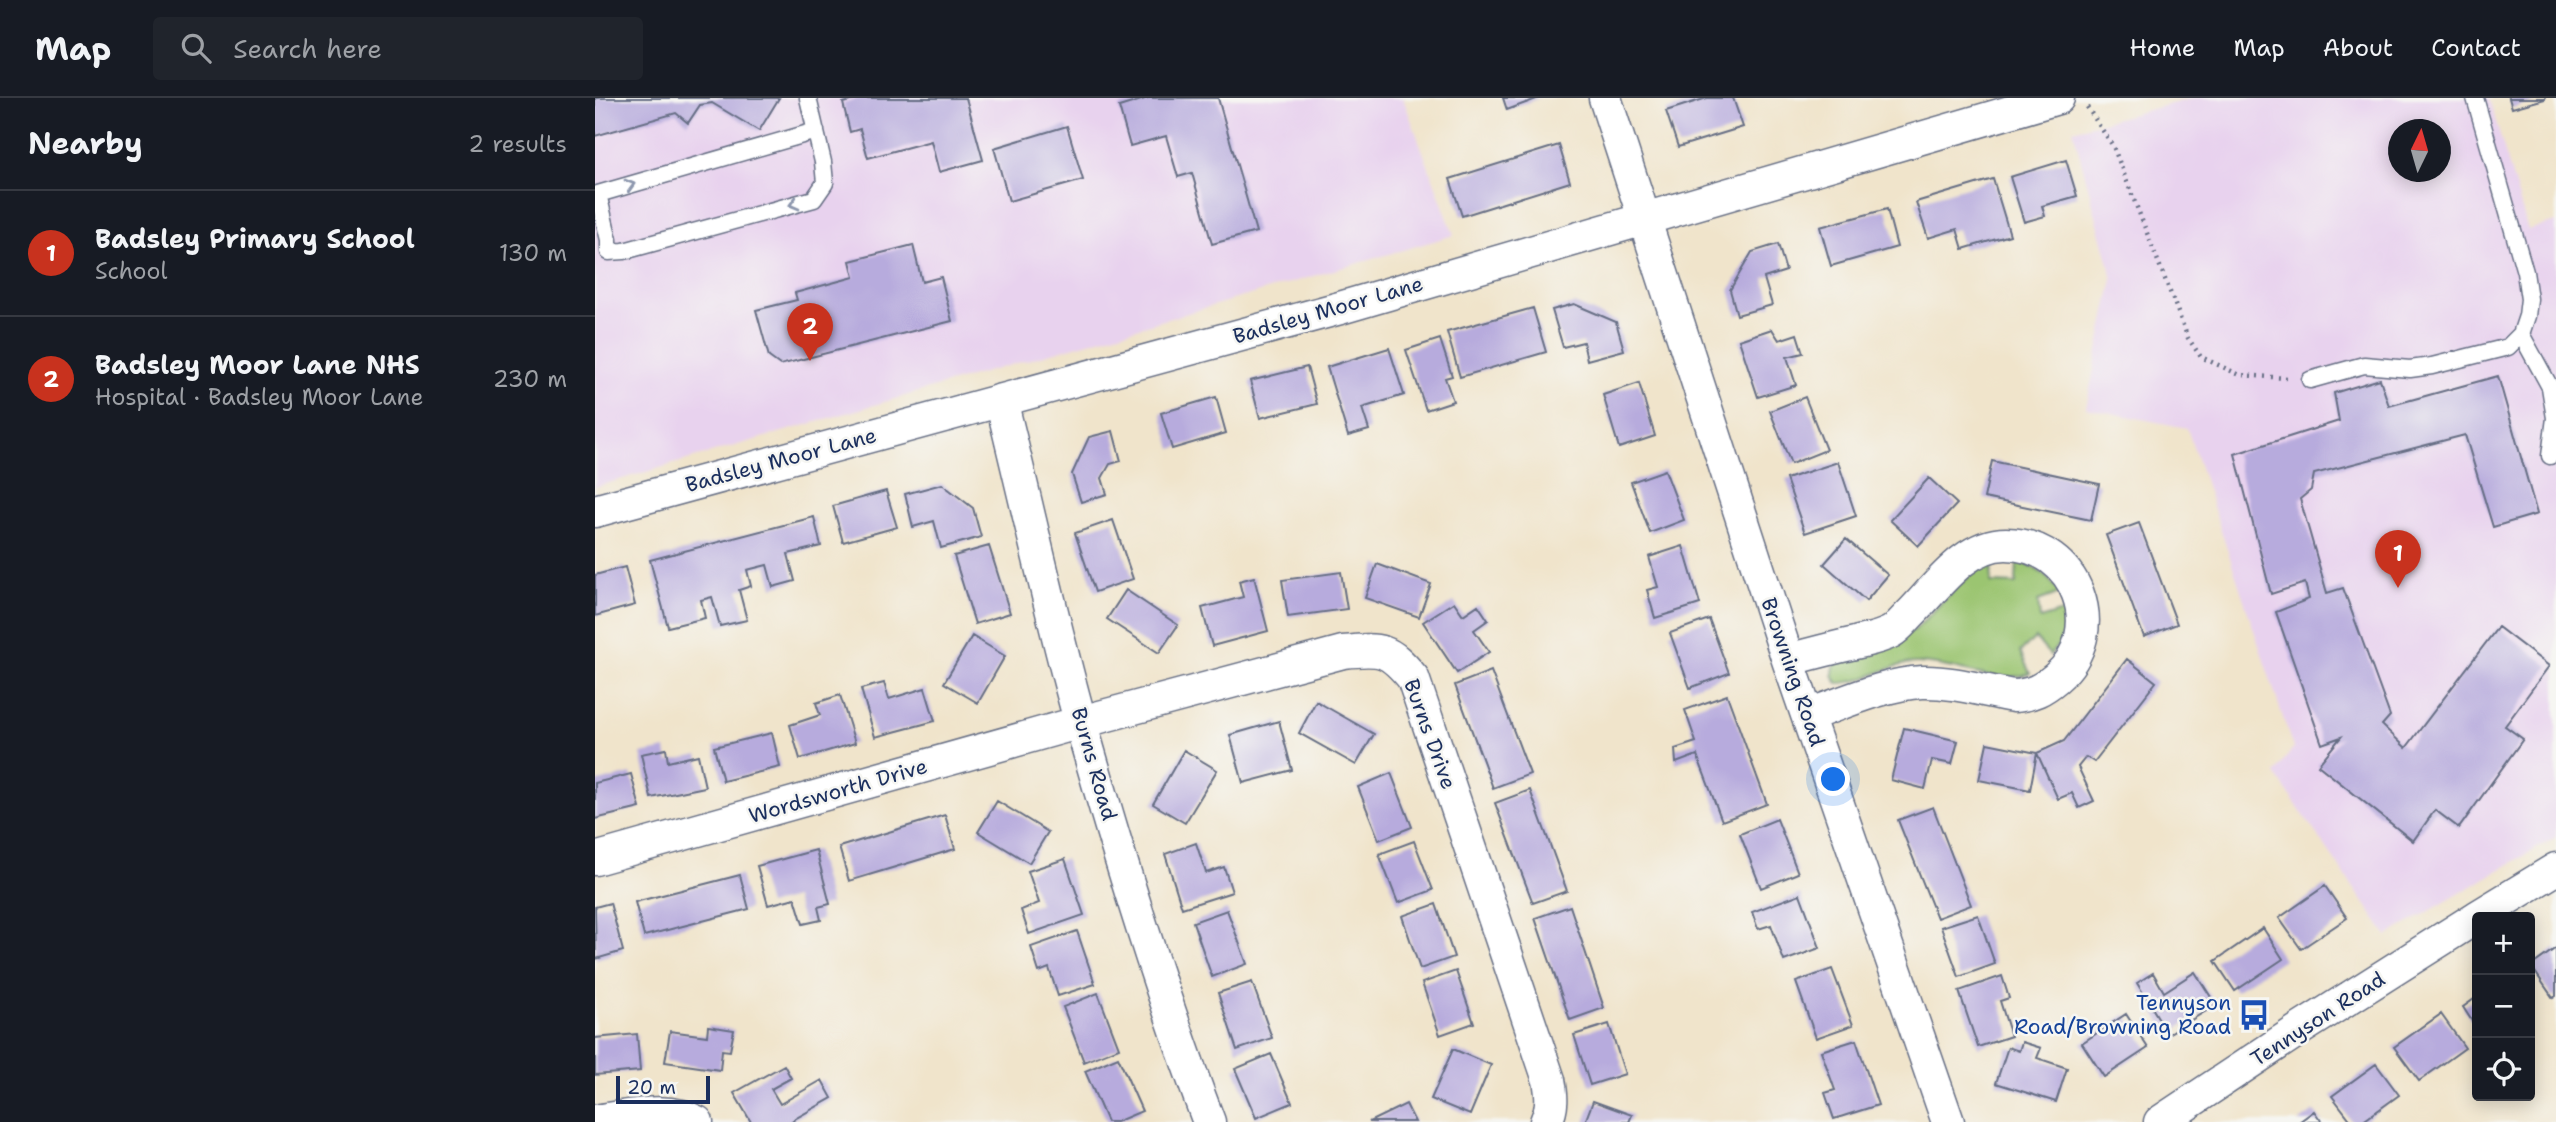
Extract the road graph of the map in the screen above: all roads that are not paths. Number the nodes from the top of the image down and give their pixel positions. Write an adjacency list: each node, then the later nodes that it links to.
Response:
1 (809, 98): 5 (lane)
2 (1605, 98): 6 (street, Browning Road)
3 (2058, 98): 6 (street, Badsley Moor Lane)
4 (2475, 98): 7 (lane)
5 (816, 131): 5 (lane, one-way to 5)
6 (1646, 219): 9 (street, Badsley Moor Lane); 12 (street, Browning Road)
7 (2521, 334): 8 (lane); 10 (lane)
8 (2310, 380)
9 (1001, 400): 11 (street, Badsley Moor Lane); 14 (street, Burns Road)
10 (2550, 456)
11 (595, 511)
12 (1788, 660): 13 (street, Browning Road); 13 (street)
13 (1808, 715): 23 (street, Browning Road)
14 (1081, 722): 15 (street, Wordsworth Drive); 21 (street, Burns Road); 22 (street, Burns Drive)
15 (595, 859)
16 (2556, 869): 17 (street, Tennyson Road)
17 (2485, 912)
18 (2472, 920): 24 (street, Tennyson Road)
19 (595, 1121): 20 (street)
20 (697, 1122)
21 (1209, 1122)
22 (1546, 1122)
23 (1948, 1122)
24 (2160, 1122)

